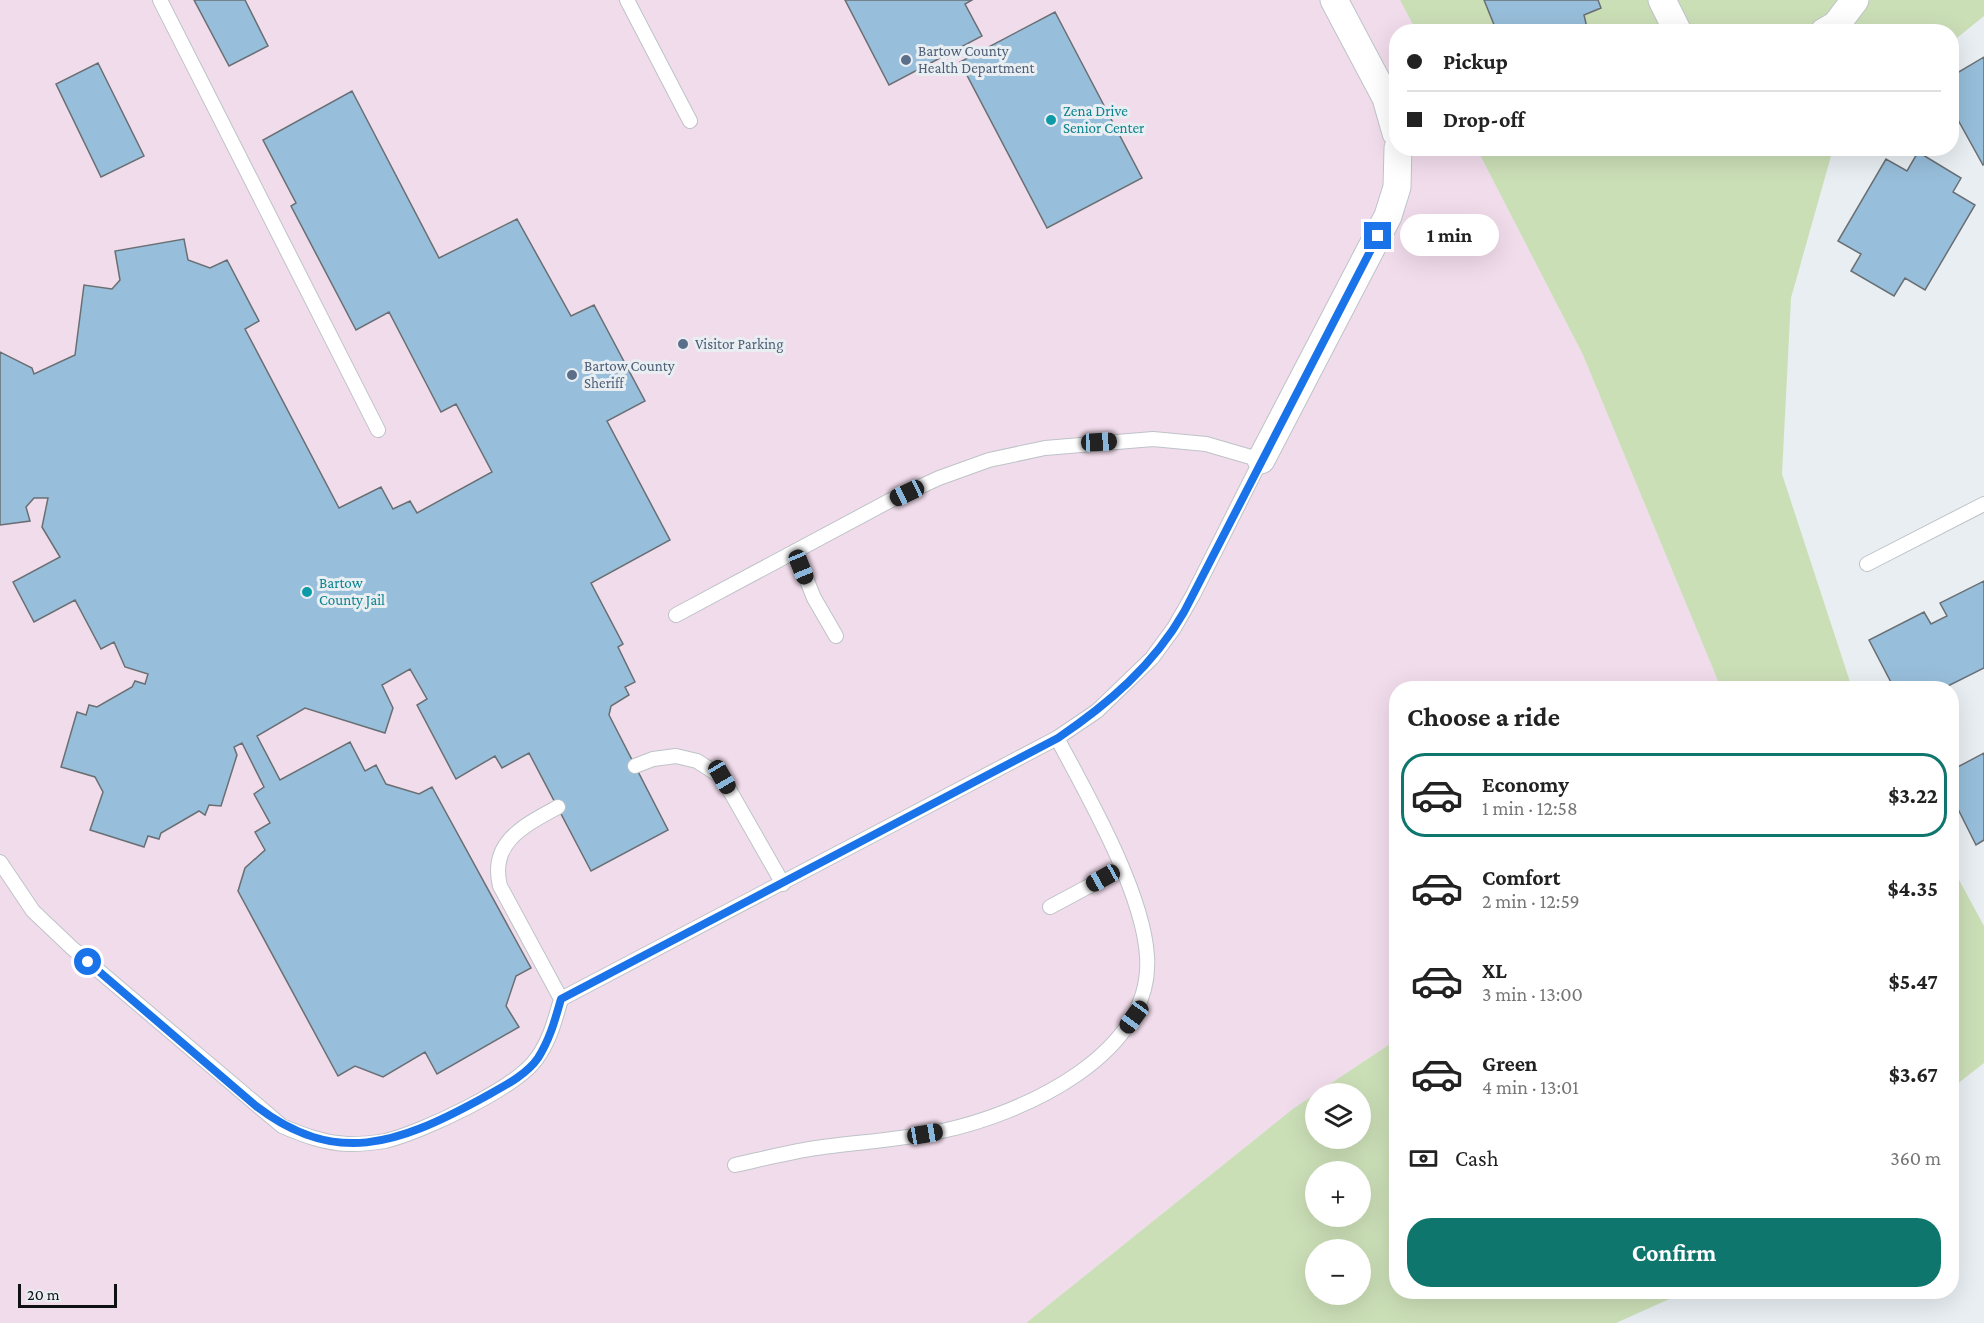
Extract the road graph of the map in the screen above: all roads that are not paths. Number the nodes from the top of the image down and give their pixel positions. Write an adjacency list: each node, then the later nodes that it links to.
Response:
1 (160, 0): 11 (lane)
2 (627, 0): 9 (lane)
3 (1335, 0): 8 (street)
4 (1662, 0): 6 (street)
5 (1855, 0): 7 (street)
6 (1674, 24)
7 (1837, 24)
8 (1389, 108)
9 (690, 121)
10 (1398, 156): 12 (street)
11 (378, 430)
12 (1261, 460): 14 (lane); 18 (lane)
13 (1984, 504): 15 (lane)
14 (795, 551): 16 (lane); 17 (lane)
15 (1867, 564)
16 (676, 615)
17 (836, 636)
18 (1058, 738): 22 (lane); 23 (lane)
19 (635, 766): 23 (lane)
20 (558, 807): 25 (lane)
21 (0, 862): 25 (lane)
22 (1121, 869): 24 (lane); 26 (lane)
23 (783, 884): 25 (lane)
24 (1050, 907)
25 (561, 999)
26 (735, 1165)

